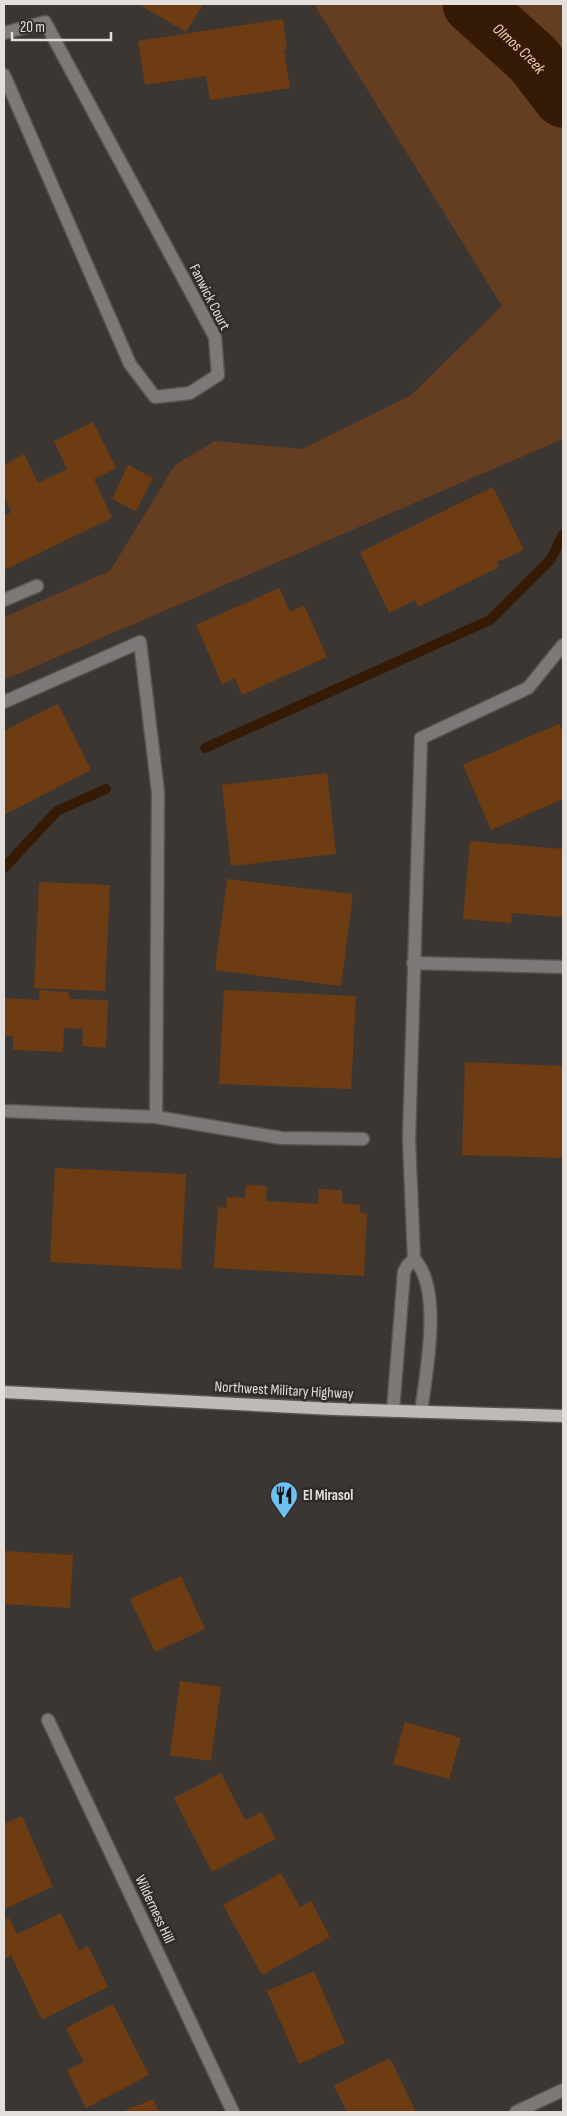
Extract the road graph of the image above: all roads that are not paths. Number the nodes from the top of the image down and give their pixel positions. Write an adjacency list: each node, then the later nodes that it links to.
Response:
1 (4, 33): 2 (street, Fanwick Court)
2 (4, 75)
3 (37, 586): 4 (street)
4 (4, 600)
5 (563, 645): 7 (street)
6 (4, 702): 10 (street)
7 (414, 963): 8 (street); 12 (street)
8 (563, 967)
9 (4, 1111): 10 (street)
10 (156, 1117): 11 (street)
11 (363, 1139)
12 (414, 1259): 14 (street); 15 (street)
13 (4, 1392): 14 (main road, Northwest Military Highway)
14 (393, 1411): 15 (main road, Northwest Military Highway)
15 (421, 1412): 16 (main road, Northwest Military Highway)
16 (563, 1416)
17 (48, 1720): 19 (street, Wilderness Hill)
18 (563, 2090): 20 (street)
19 (233, 2112)
20 (516, 2112)

